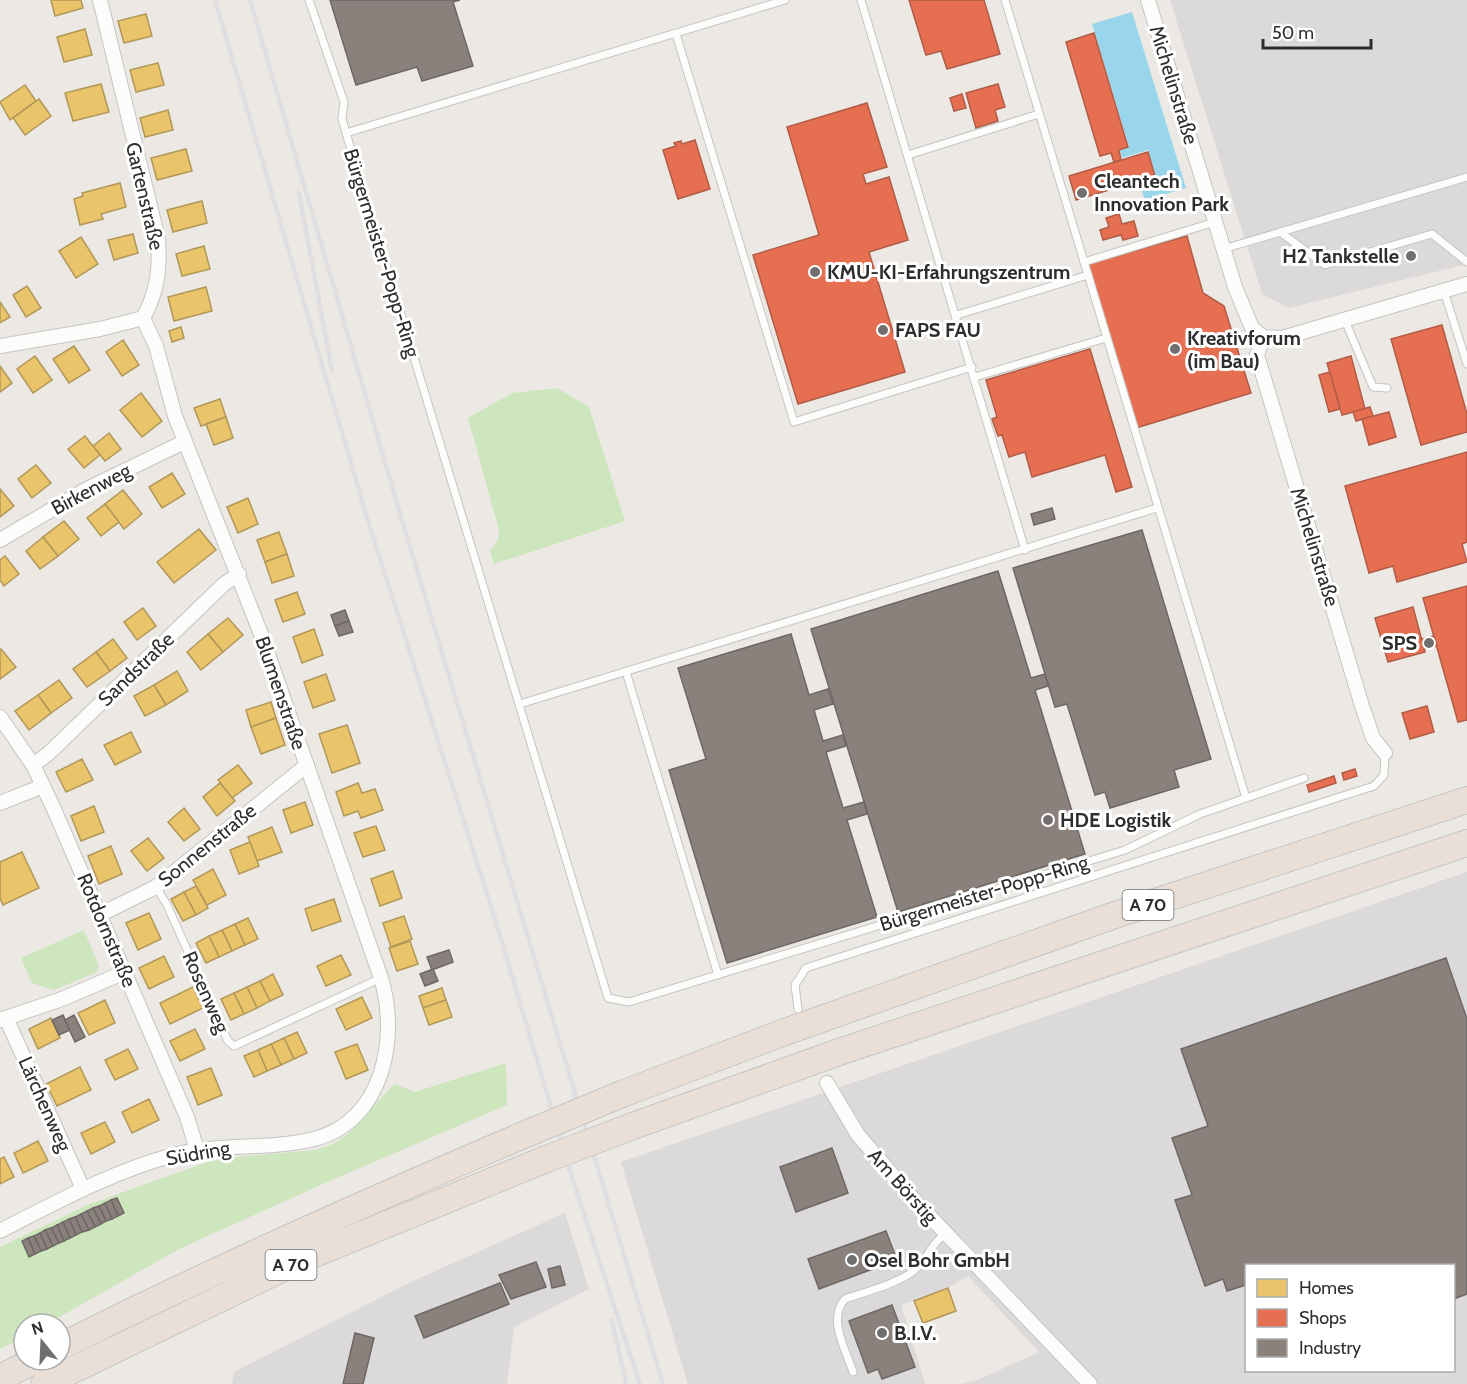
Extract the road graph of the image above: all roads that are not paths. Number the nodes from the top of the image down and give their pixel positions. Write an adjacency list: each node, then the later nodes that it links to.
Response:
1 (100, 0): 21 (street, Gartenstraße)
2 (309, 0): 9 (lane)
3 (785, 0): 7 (lane, Bürgermeister-Popp-Ring)
4 (861, 0): 10 (lane)
5 (1005, 0): 8 (lane)
6 (1148, 0): 12 (street, Michelinstraße)
7 (676, 34): 9 (lane, Bürgermeister-Popp-Ring); 27 (lane)
8 (1039, 114): 10 (lane); 15 (lane)
9 (346, 133): 36 (lane, Bürgermeister-Popp-Ring)
10 (908, 154): 20 (lane)
11 (1467, 177): 13 (lane)
12 (1215, 222): 14 (street, Michelinstraße); 15 (lane)
13 (1280, 232): 14 (lane); 16 (lane)
14 (1223, 249): 23 (street, Michelinstraße)
15 (1084, 262): 17 (lane)
16 (1467, 262)
17 (1088, 275): 20 (lane); 24 (lane)
18 (1467, 284): 19 (street)
19 (1444, 291): 22 (street); 26 (lane)
20 (957, 315): 27 (lane)
21 (143, 318): 25 (street); 30 (street, Blumenstraße)
22 (1344, 318): 23 (street); 29 (lane)
23 (1263, 337): 38 (street, Michelinstraße)
24 (1106, 338): 28 (lane); 31 (lane)
25 (0, 346)
26 (1467, 364)
27 (972, 368): 28 (lane)
28 (975, 377): 33 (lane)
29 (1387, 388)
30 (184, 442): 32 (street, Birkenweg); 34 (street, Blumenstraße)
31 (1157, 508): 33 (lane); 43 (lane)
32 (0, 540)
33 (1025, 550): 35 (lane)
34 (239, 574): 39 (street, Sandstraße); 40 (street, Blumenstraße)
35 (626, 672): 36 (lane); 50 (lane)
36 (520, 704): 50 (lane, Bürgermeister-Popp-Ring)
37 (0, 717): 39 (street, Rotdornstraße)
38 (1385, 753): 52 (lane)
39 (33, 765): 42 (street, Rotdornstraße)
40 (307, 765): 47 (street, Sonnenstraße); 51 (street, Blumenstraße)
41 (1304, 778): 43 (lane, Bürgermeister-Popp-Ring)
42 (43, 786): 45 (street); 48 (street, Rotdornstraße)
43 (1246, 798): 50 (lane, Bürgermeister-Popp-Ring)
44 (1467, 800): 60 (highway, A 70, bridge)
45 (0, 803)
46 (1467, 843): 62 (highway, A 70, bridge)
47 (156, 887): 48 (street, Sonnenstraße); 51 (lane, Rosenweg)
48 (101, 914): 49 (street, Rotdornstraße)
49 (125, 972): 53 (street); 56 (street, Rotdornstraße)
50 (718, 975)
51 (381, 978): 54 (street, Blumenstraße)
52 (798, 1009)
53 (3, 1019): 57 (street, Lärchenweg)
54 (381, 1074): 56 (street, Südring)
55 (827, 1083): 59 (street, Am Börstig)
56 (197, 1150): 57 (street, Südring)
57 (83, 1189): 58 (street, Südring)
58 (0, 1231)
59 (946, 1233): 61 (lane); 63 (street, Am Börstig)
60 (72, 1341)
61 (853, 1372)
62 (44, 1384)
63 (1090, 1384)

